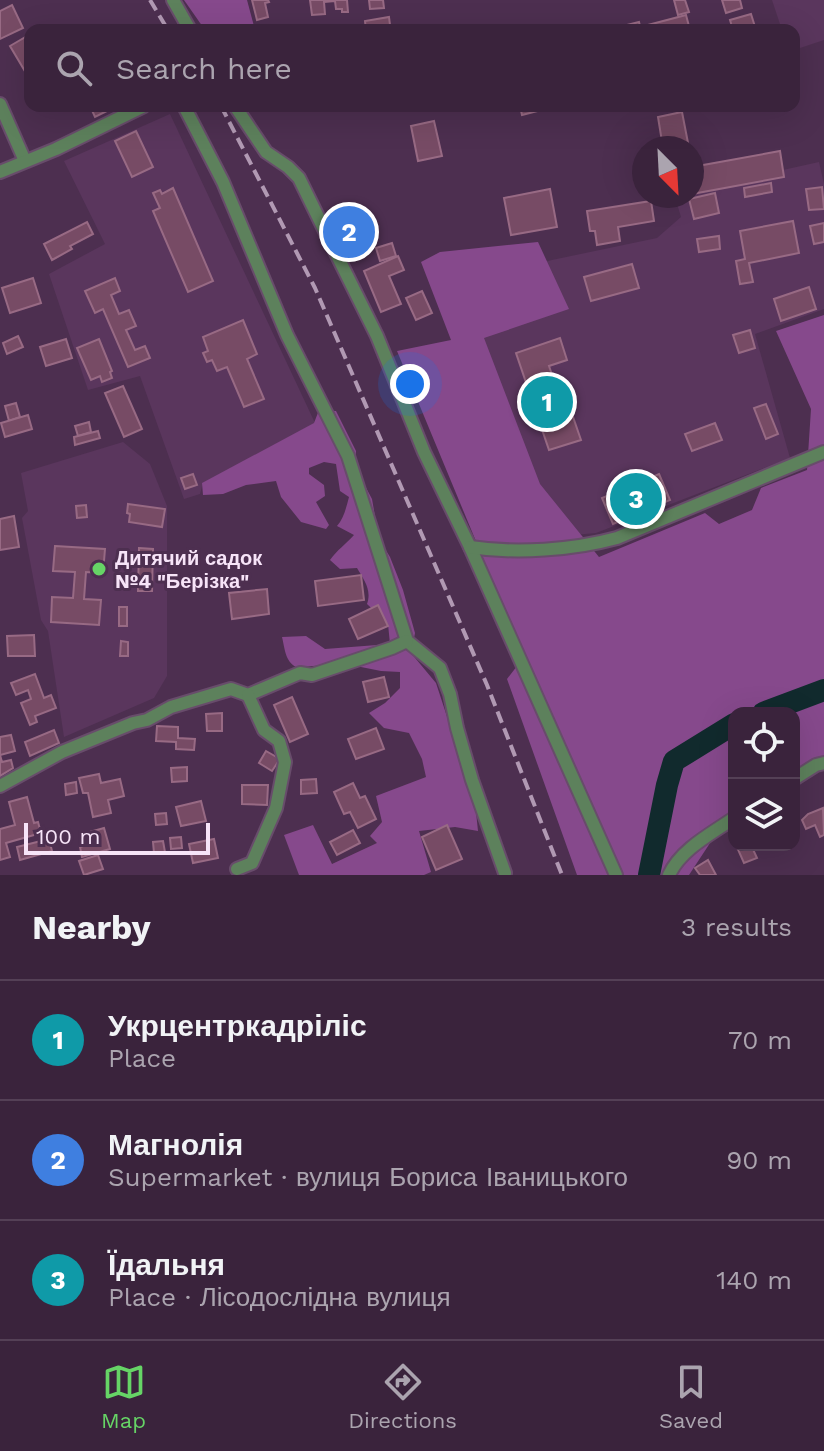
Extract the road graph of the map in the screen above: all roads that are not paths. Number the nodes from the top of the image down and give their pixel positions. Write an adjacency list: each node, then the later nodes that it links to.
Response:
1 (173, 0): 2 (street)
2 (187, 24)
3 (0, 104): 7 (street)
4 (132, 112): 7 (street)
5 (187, 112): 11 (street)
6 (239, 112): 10 (street)
7 (25, 161): 8 (street)
8 (0, 172)
9 (824, 452): 10 (street)
10 (470, 547): 19 (street)
11 (407, 641): 12 (street); 18 (street)
12 (248, 695): 15 (street); 17 (street)
13 (824, 763): 14 (street)
14 (800, 775)
15 (0, 786)
16 (728, 822): 20 (street)
17 (237, 869)
18 (505, 873)
19 (616, 875)
20 (669, 875)

